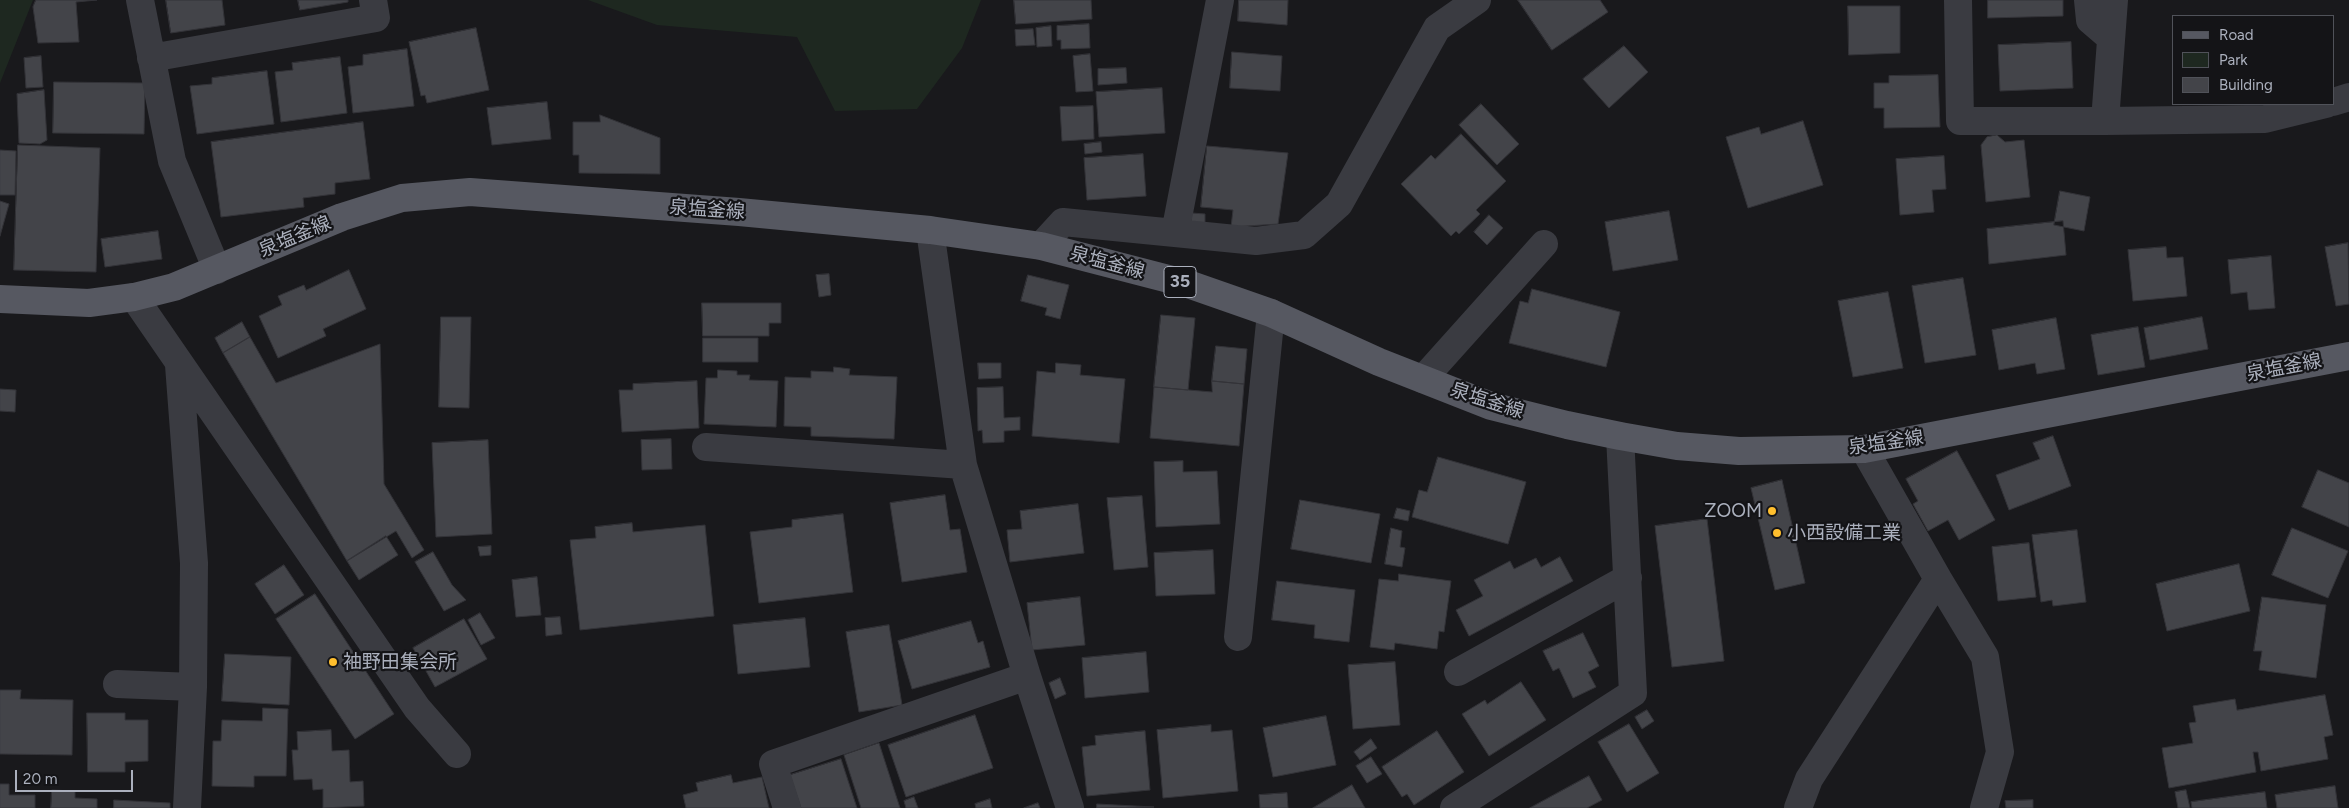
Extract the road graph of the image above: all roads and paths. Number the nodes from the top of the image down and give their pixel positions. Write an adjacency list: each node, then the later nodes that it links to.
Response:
1 (140, 0): 9 (street)
2 (373, 0): 9 (street)
3 (1220, 0): 15 (street)
4 (1477, 0): 15 (street)
5 (1958, 0): 13 (street)
6 (2088, 0): 8 (street)
7 (2114, 0): 8 (street)
8 (2111, 38): 13 (street)
9 (151, 58): 18 (street)
10 (2349, 97): 11 (street)
11 (2334, 102)
12 (2322, 105): 13 (street)
13 (2105, 121)
14 (930, 230): 17 (main road, 泉塩釜線 / 35); 18 (main road, 泉塩釜線 / 35); 28 (street)
15 (1175, 233): 17 (street)
16 (1544, 244): 24 (street)
17 (1041, 246): 21 (main road, 泉塩釜線 / 35)
18 (217, 270): 19 (main road, 泉塩釜線 / 35)
19 (134, 297): 20 (main road, 泉塩釜線 / 35); 23 (street)
20 (0, 299)
21 (1271, 313): 24 (main road, 泉塩釜線 / 35); 31 (street)
22 (2349, 356): 27 (main road, 泉塩釜線 / 35)
23 (179, 364): 35 (street); 36 (street)
24 (1423, 379): 25 (main road, 泉塩釜線 / 35)
25 (1620, 436): 27 (main road, 泉塩釜線 / 35); 29 (street)
26 (706, 447): 28 (street)
27 (1864, 449): 30 (street)
28 (964, 465): 33 (street)
29 (1628, 578): 32 (street); 40 (street)
30 (1938, 579): 41 (street); 42 (street)
31 (1238, 637)
32 (1458, 672)
33 (1027, 676): 38 (street); 39 (street)
34 (117, 684): 35 (street)
35 (193, 687): 37 (street)
36 (457, 754)
37 (187, 808)
38 (787, 808)
39 (1070, 808)
40 (1454, 808)
41 (1798, 808)
42 (1984, 808)

